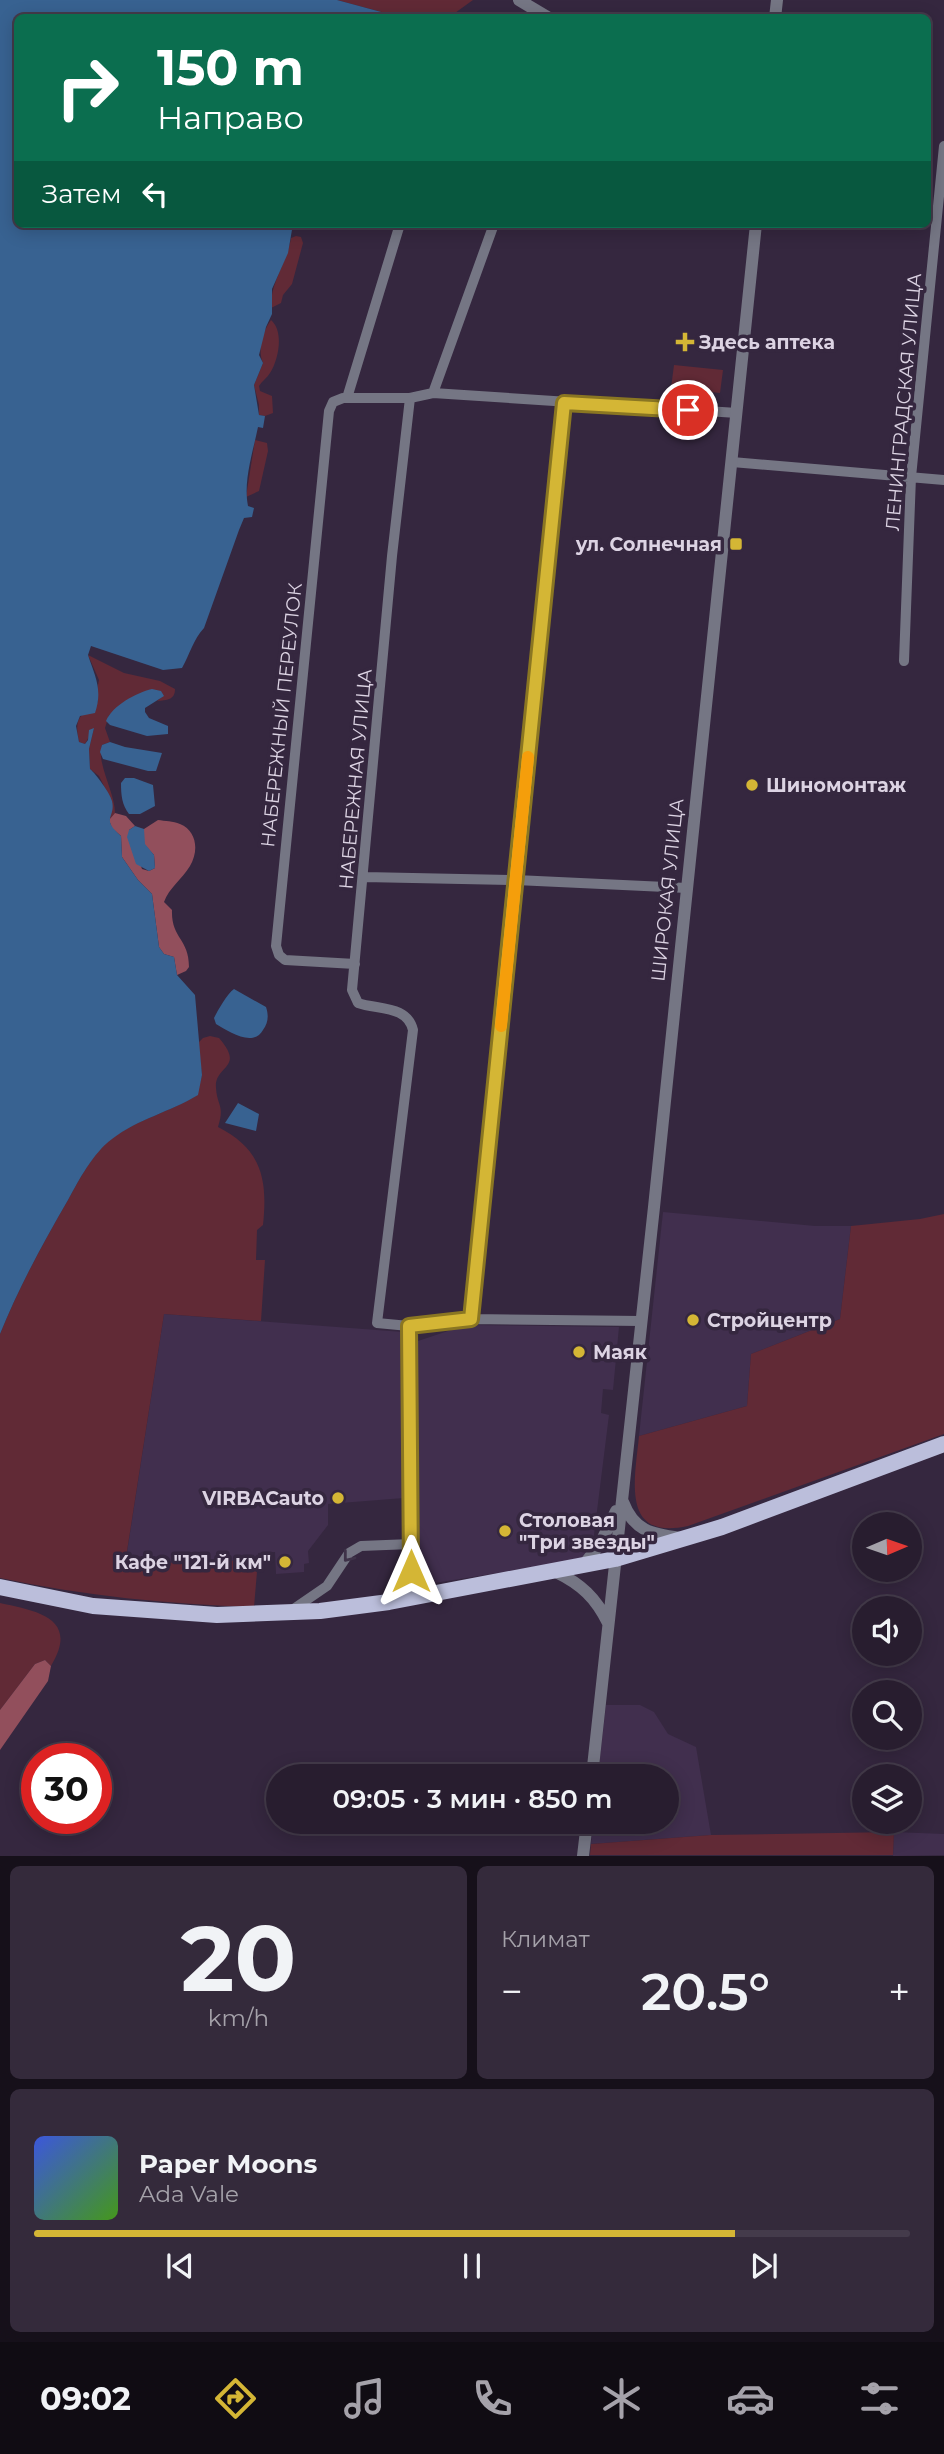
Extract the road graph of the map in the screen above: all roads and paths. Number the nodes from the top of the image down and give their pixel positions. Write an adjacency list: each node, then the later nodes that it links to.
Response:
1 (519, 0): 2 (street)
2 (542, 14)
3 (944, 146): 13 (street, ЛЕНИНГРАДСКАЯ УЛИЦА)
4 (399, 228): 8 (street)
5 (493, 228): 7 (street)
6 (756, 228): 11 (street, ШИРОКАЯ УЛИЦА)
7 (433, 393): 9 (street); 10 (street)
8 (347, 398): 9 (street); 19 (street, НАБЕРЕЖНЫЙ ПЕРЕУЛОК)
9 (410, 398): 16 (street, НАБЕРЕЖНАЯ УЛИЦА)
10 (564, 403): 11 (street); 17 (street)
11 (737, 413): 12 (street, ШИРОКАЯ УЛИЦА)
12 (732, 462): 13 (street); 18 (street, ШИРОКАЯ УЛИЦА)
13 (911, 477): 14 (street); 15 (street, ЛЕНИНГРАДСКАЯ УЛИЦА)
14 (944, 480)
15 (904, 661)
16 (364, 877): 17 (street); 19 (street, НАБЕРЕЖНАЯ УЛИЦА)
17 (516, 880): 18 (street); 20 (street)
18 (687, 888): 21 (street, ШИРОКАЯ УЛИЦА)
19 (355, 964): 22 (street, НАБЕРЕЖНАЯ УЛИЦА)
20 (471, 1319): 21 (street); 22 (street)
21 (641, 1321): 24 (street, ШИРОКАЯ УЛИЦА)
22 (409, 1326): 26 (street)
23 (944, 1444): 25 (main road)
24 (622, 1498): 25 (street); 27 (street, ШИРОКАЯ УЛИЦА); 28 (street)
25 (685, 1538): 27 (main road)
26 (411, 1544): 31 (street); 32 (street, one-way to 32)
27 (615, 1559): 28 (main road); 33 (street, ШИРОКАЯ УЛИЦА)
28 (583, 1566): 29 (main road)
29 (556, 1572): 31 (main road); 33 (street)
30 (0, 1587): 32 (main road)
31 (411, 1598): 32 (main road)
32 (285, 1614)
33 (608, 1623): 34 (street, ШИРОКАЯ УЛИЦА)
34 (593, 1764)
35 (586, 1834): 36 (street)
36 (583, 1856)

